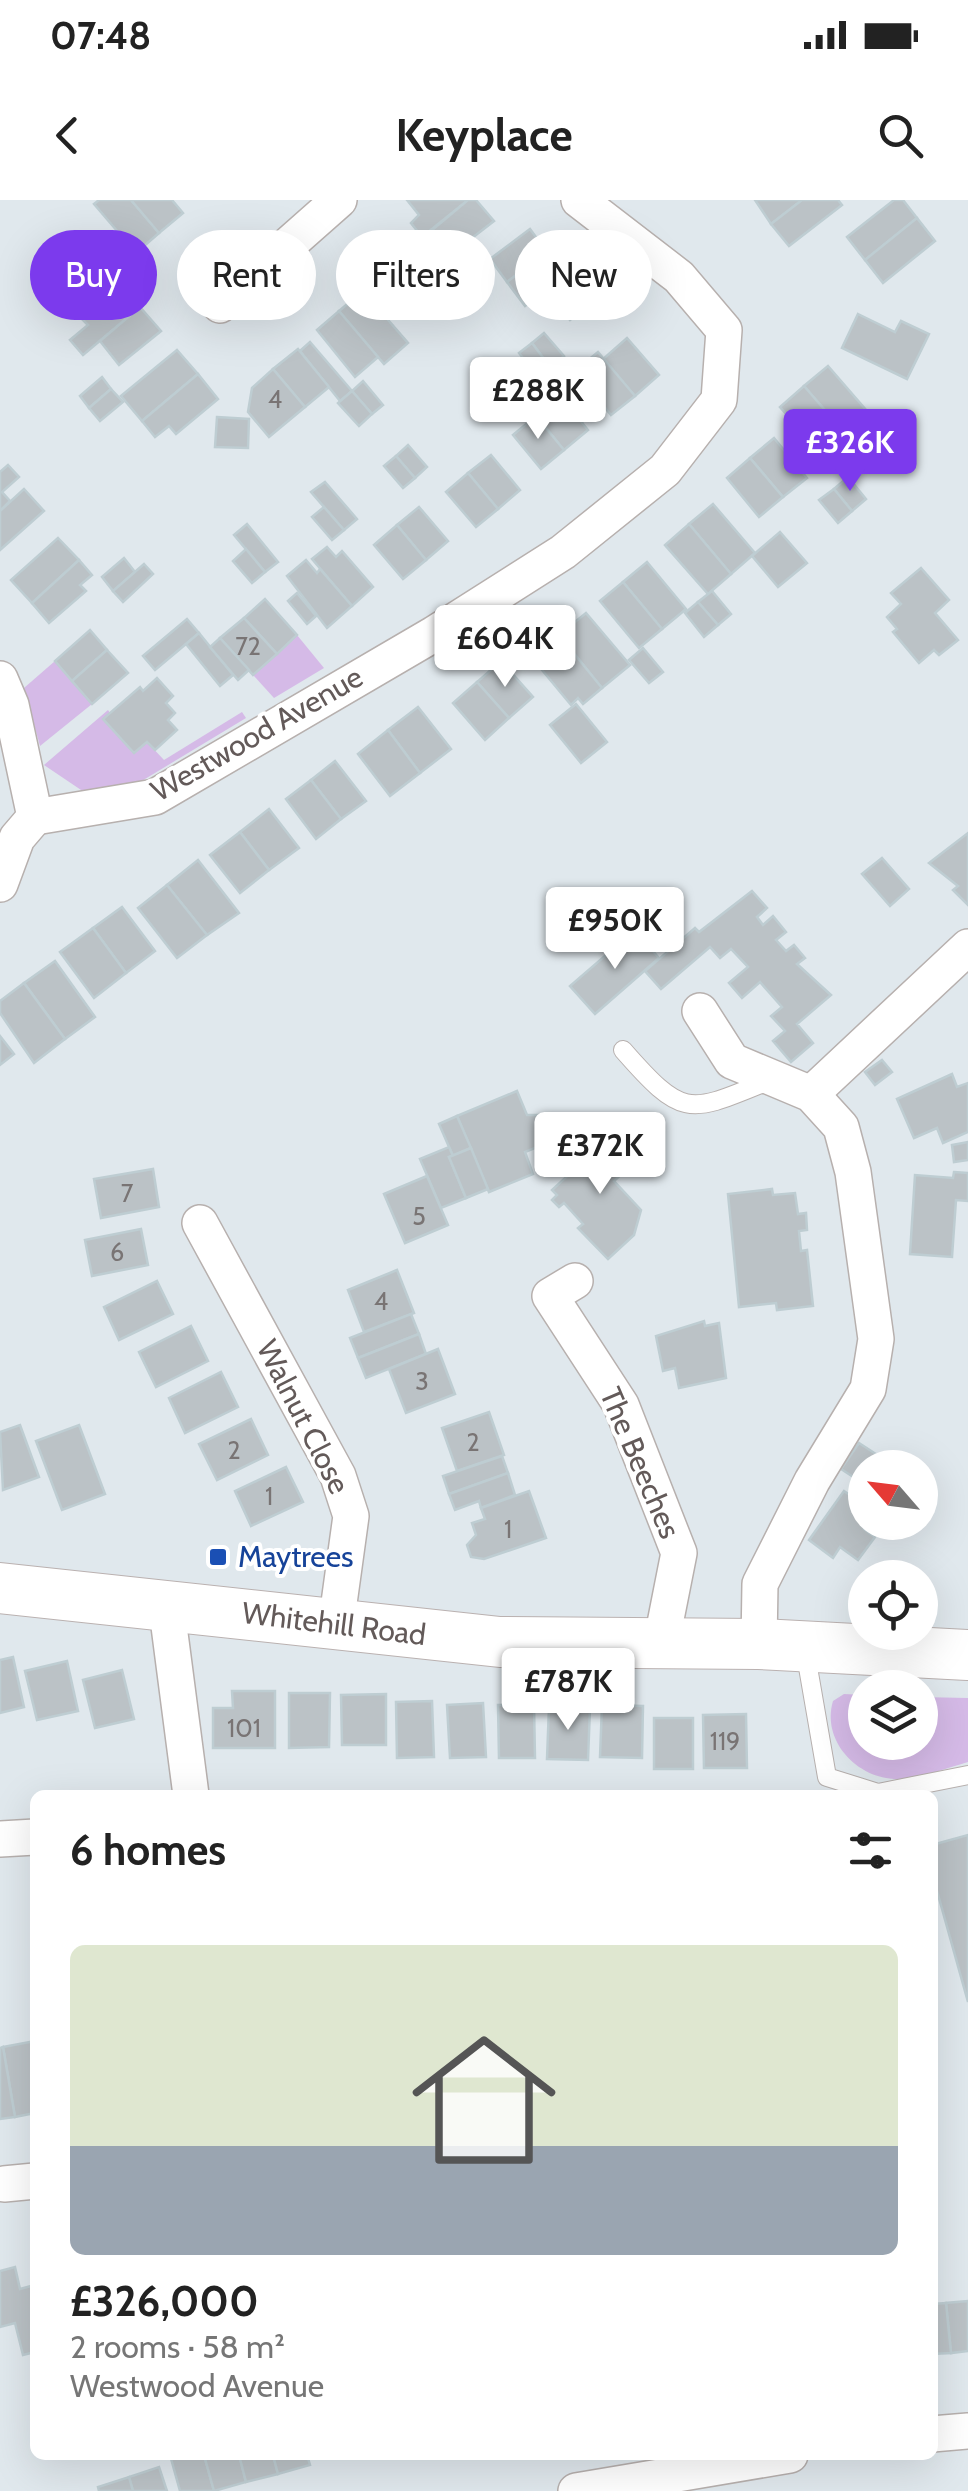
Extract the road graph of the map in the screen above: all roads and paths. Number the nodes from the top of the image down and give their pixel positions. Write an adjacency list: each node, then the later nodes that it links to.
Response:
1 (339, 200): 3 (street)
2 (579, 200): 5 (street, Westwood Avenue)
3 (305, 230)
4 (0, 679): 5 (street)
5 (35, 817): 6 (street)
6 (0, 884)
7 (968, 947): 11 (street)
8 (700, 1010): 10 (street)
9 (622, 1050): 10 (lane)
10 (773, 1079): 11 (street)
11 (811, 1094): 18 (street)
12 (200, 1223): 16 (street, Walnut Close)
13 (552, 1295): 17 (street, The Beeches)
14 (0, 1588): 15 (street, Whitehill Road)
15 (166, 1603): 16 (street, Whitehill Road); 21 (street)
16 (336, 1625): 17 (street, Whitehill Road)
17 (661, 1644): 18 (street, Whitehill Road)
18 (782, 1646): 19 (street, Whitehill Road); 22 (lane)
19 (968, 1655)
20 (968, 1775): 23 (lane)
21 (191, 1790)
22 (868, 1790)
23 (893, 1790)
24 (0, 1838): 25 (street)
25 (30, 1838)
26 (968, 2431): 27 (street)
27 (938, 2434)
28 (763, 2460): 29 (street)
29 (630, 2485): 30 (street)
30 (576, 2491)

